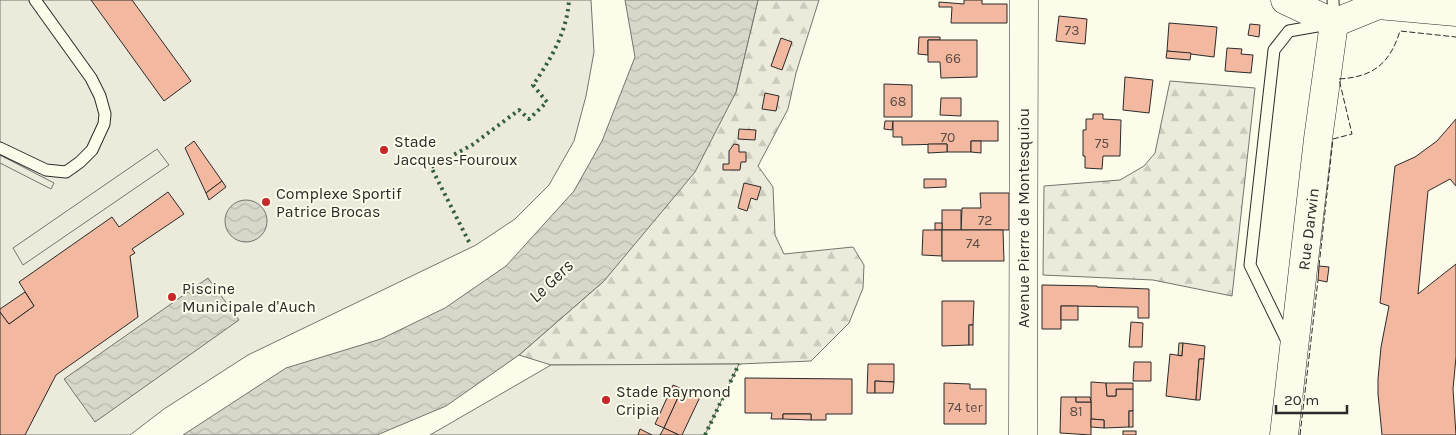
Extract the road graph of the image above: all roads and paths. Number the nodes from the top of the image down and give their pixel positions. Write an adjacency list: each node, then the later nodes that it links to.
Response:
1 (35, 0): 6 (lane)
2 (1024, 0): 8 (street, Avenue Pierre de Montesquiou)
3 (1285, 0): 4 (street)
4 (1333, 12): 5 (street); 7 (street, Rue Darwin); 7 (lane)
5 (1456, 12)
6 (0, 148)
7 (1293, 354): 9 (street, Rue Darwin)
8 (1022, 435)
9 (1284, 435)

